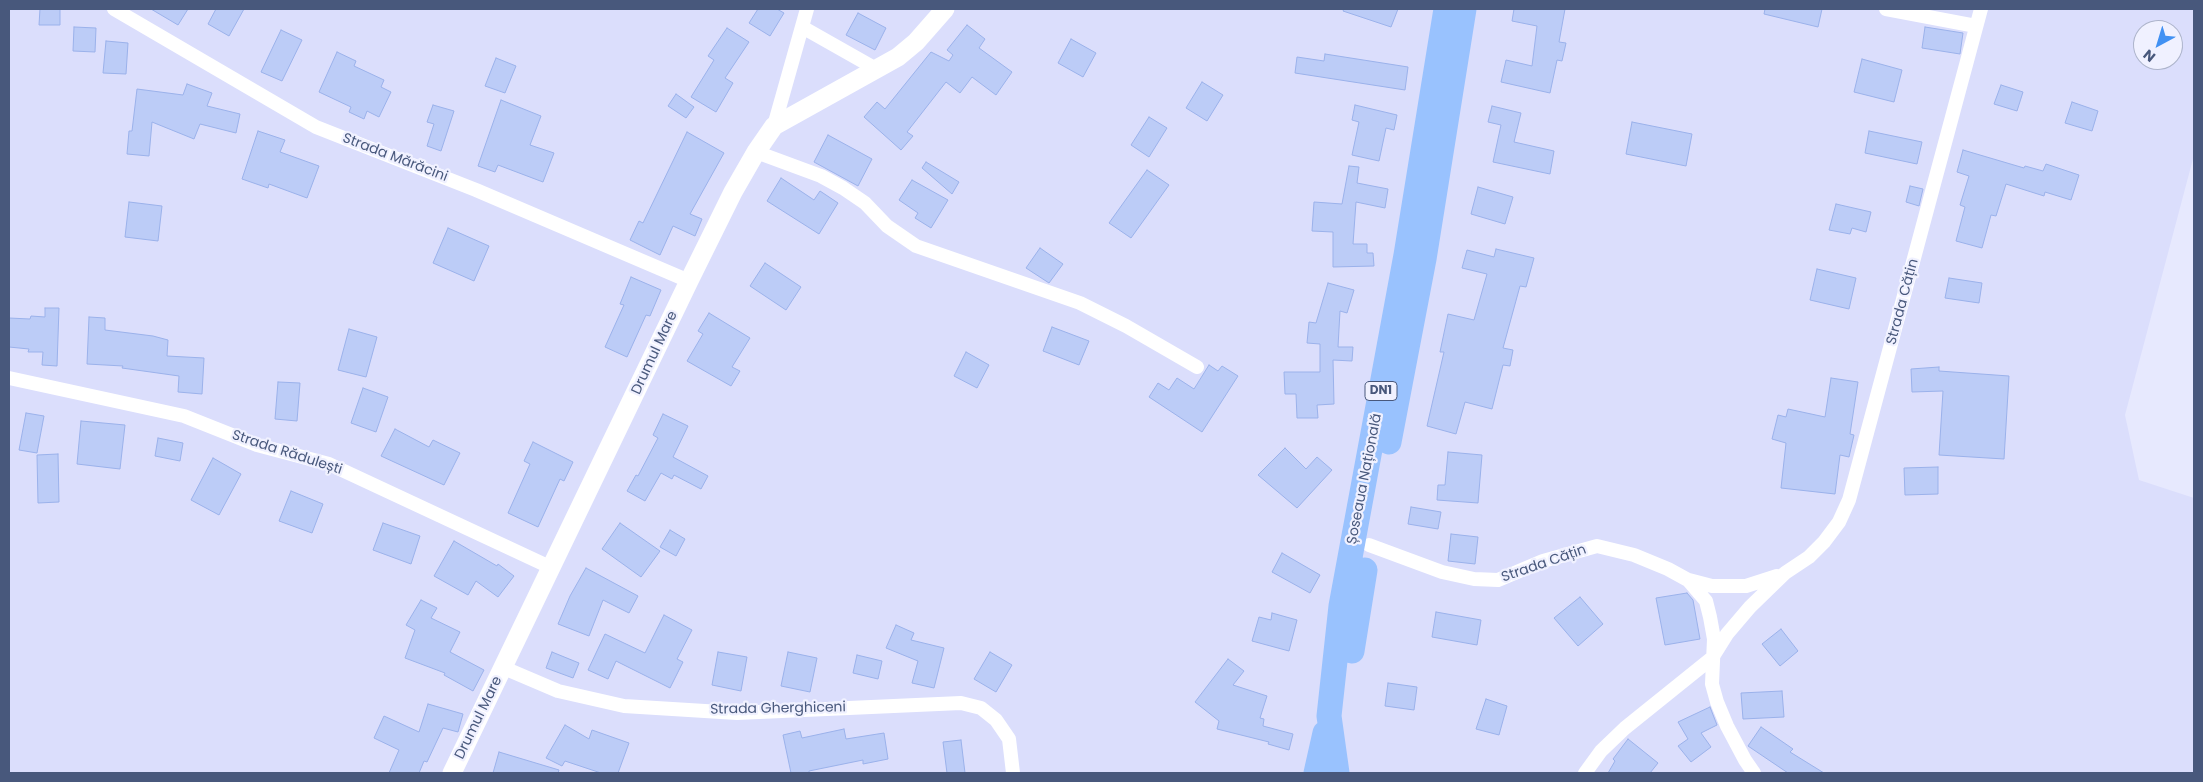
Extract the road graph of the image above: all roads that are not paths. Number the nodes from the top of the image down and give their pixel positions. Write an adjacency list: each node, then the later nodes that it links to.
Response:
1 (114, 9): 13 (street, Strada Mărăcini)
2 (807, 9): 9 (street)
3 (945, 9): 10 (street, Drumul Mare)
4 (1446, 9): 22 (highway, Șoseaua Națională / DN1)
5 (1464, 9): 16 (highway, Șoseaua Națională / DN1)
6 (1886, 9): 8 (street)
7 (1981, 9): 8 (street, Strada Cățin)
8 (1976, 26): 18 (street, Strada Cățin)
9 (802, 27): 10 (street); 11 (street)
10 (878, 70): 11 (street, Drumul Mare)
11 (774, 126): 12 (street, Drumul Mare)
12 (756, 152): 13 (street, Drumul Mare); 14 (street)
13 (689, 281): 17 (street, Drumul Mare)
14 (1197, 367)
15 (9, 378): 17 (street, Strada Rădulești)
16 (1370, 545): 19 (street, Strada Cățin); 26 (highway, Șoseaua Națională / DN1)
17 (552, 568): 21 (street, Drumul Mare)
18 (1785, 573): 19 (street, Strada Cățin); 20 (street, Strada Cățin)
19 (1688, 580): 20 (street, Strada Cățin)
20 (1712, 658): 27 (street, Strada Cățin); 28 (street, Strada Cățin)
21 (504, 668): 23 (street, Drumul Mare); 24 (street, Strada Gherghiceni)
22 (1329, 716): 25 (highway); 26 (highway, Șoseaua Națională / DN1)
23 (452, 773)
24 (1013, 773)
25 (1316, 773)
26 (1338, 773)
27 (1585, 773)
28 (1754, 773)

